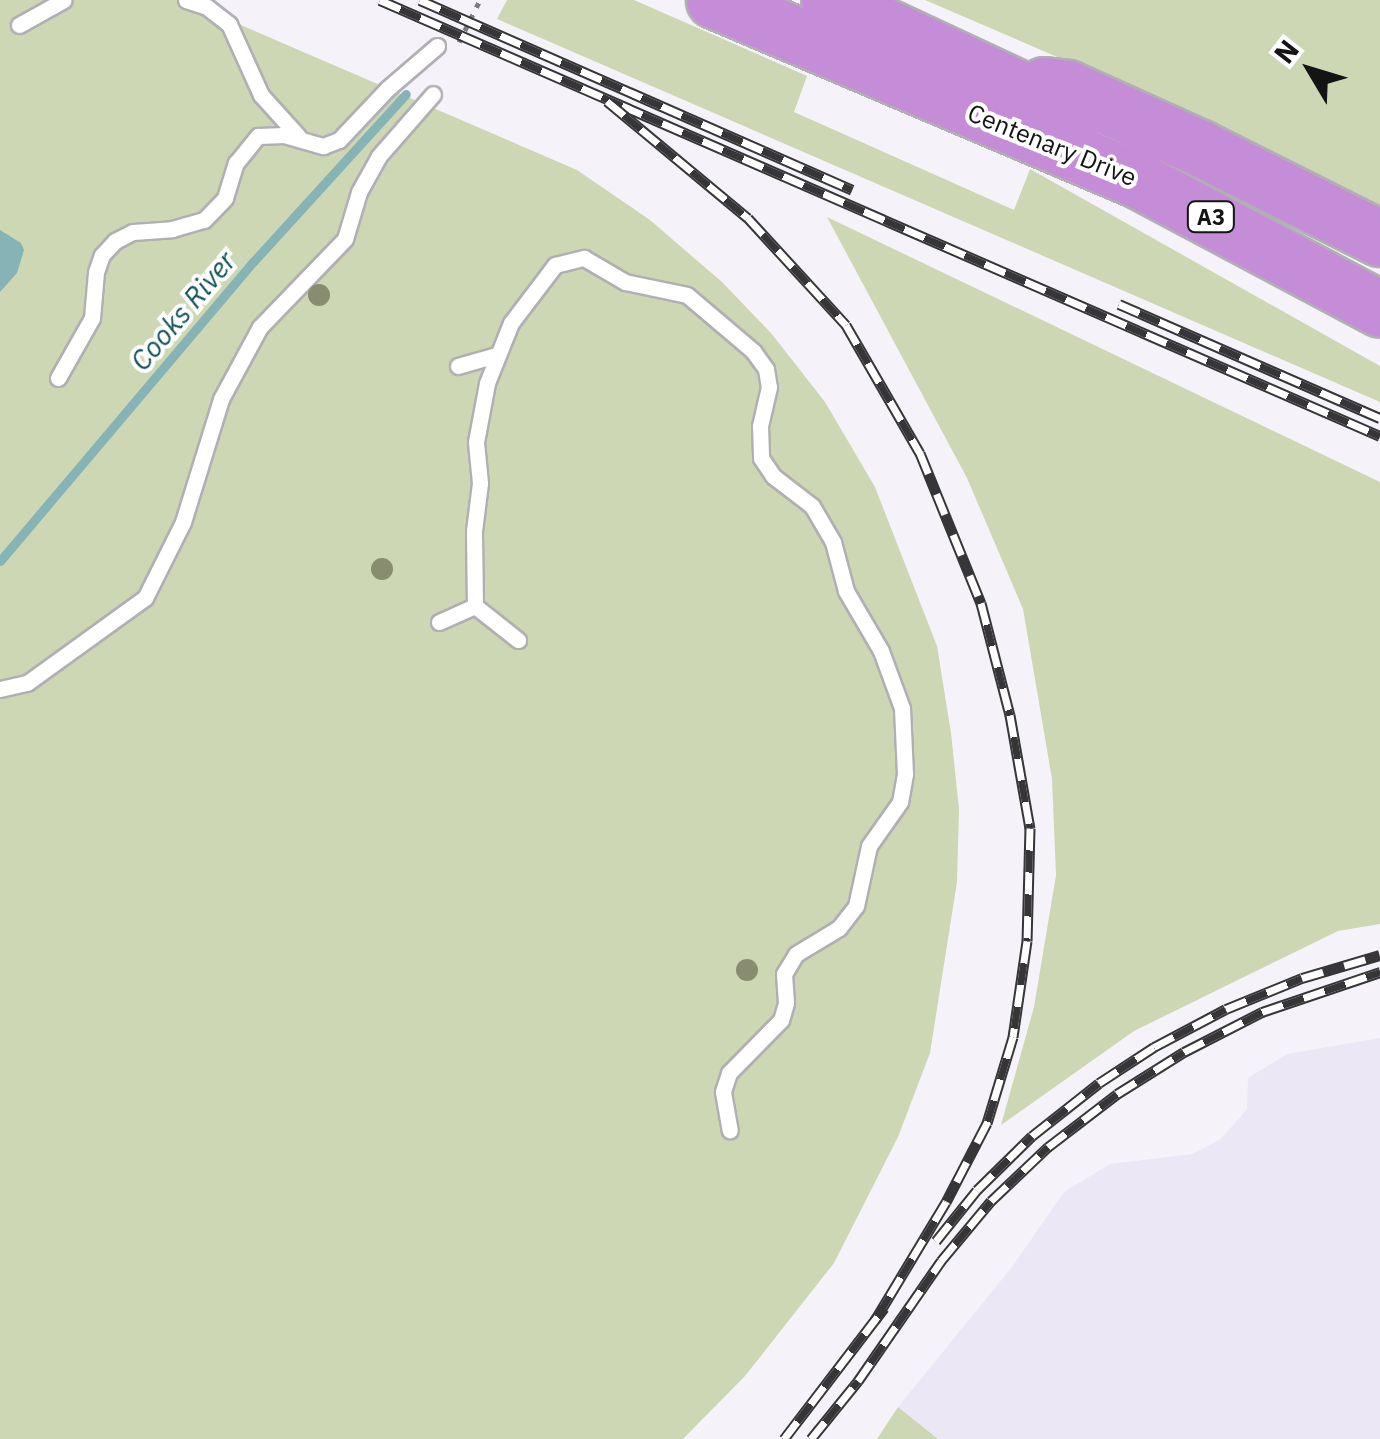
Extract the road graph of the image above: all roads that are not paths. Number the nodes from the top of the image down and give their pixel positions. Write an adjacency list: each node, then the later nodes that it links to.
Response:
1 (64, 0): 5 (lane)
2 (186, 0): 9 (lane)
3 (714, 0): 8 (highway, Centenary Drive / A3)
4 (829, 0): 8 (highway, Centenary Drive / A3)
5 (19, 24)
6 (437, 46): 9 (lane)
7 (433, 94): 20 (lane)
8 (985, 96): 10 (highway); 11 (highway, Centenary Drive / A3); 12 (highway, Centenary Drive / A3); 13 (highway)
9 (304, 142): 16 (lane)
10 (1380, 238)
11 (1380, 270)
12 (1380, 310)
13 (1380, 348)
14 (496, 355): 15 (lane); 17 (lane); 21 (lane)
15 (458, 366)
16 (58, 378)
17 (475, 606): 18 (lane); 19 (lane)
18 (440, 622)
19 (518, 640)
20 (0, 689)
21 (730, 1130)

